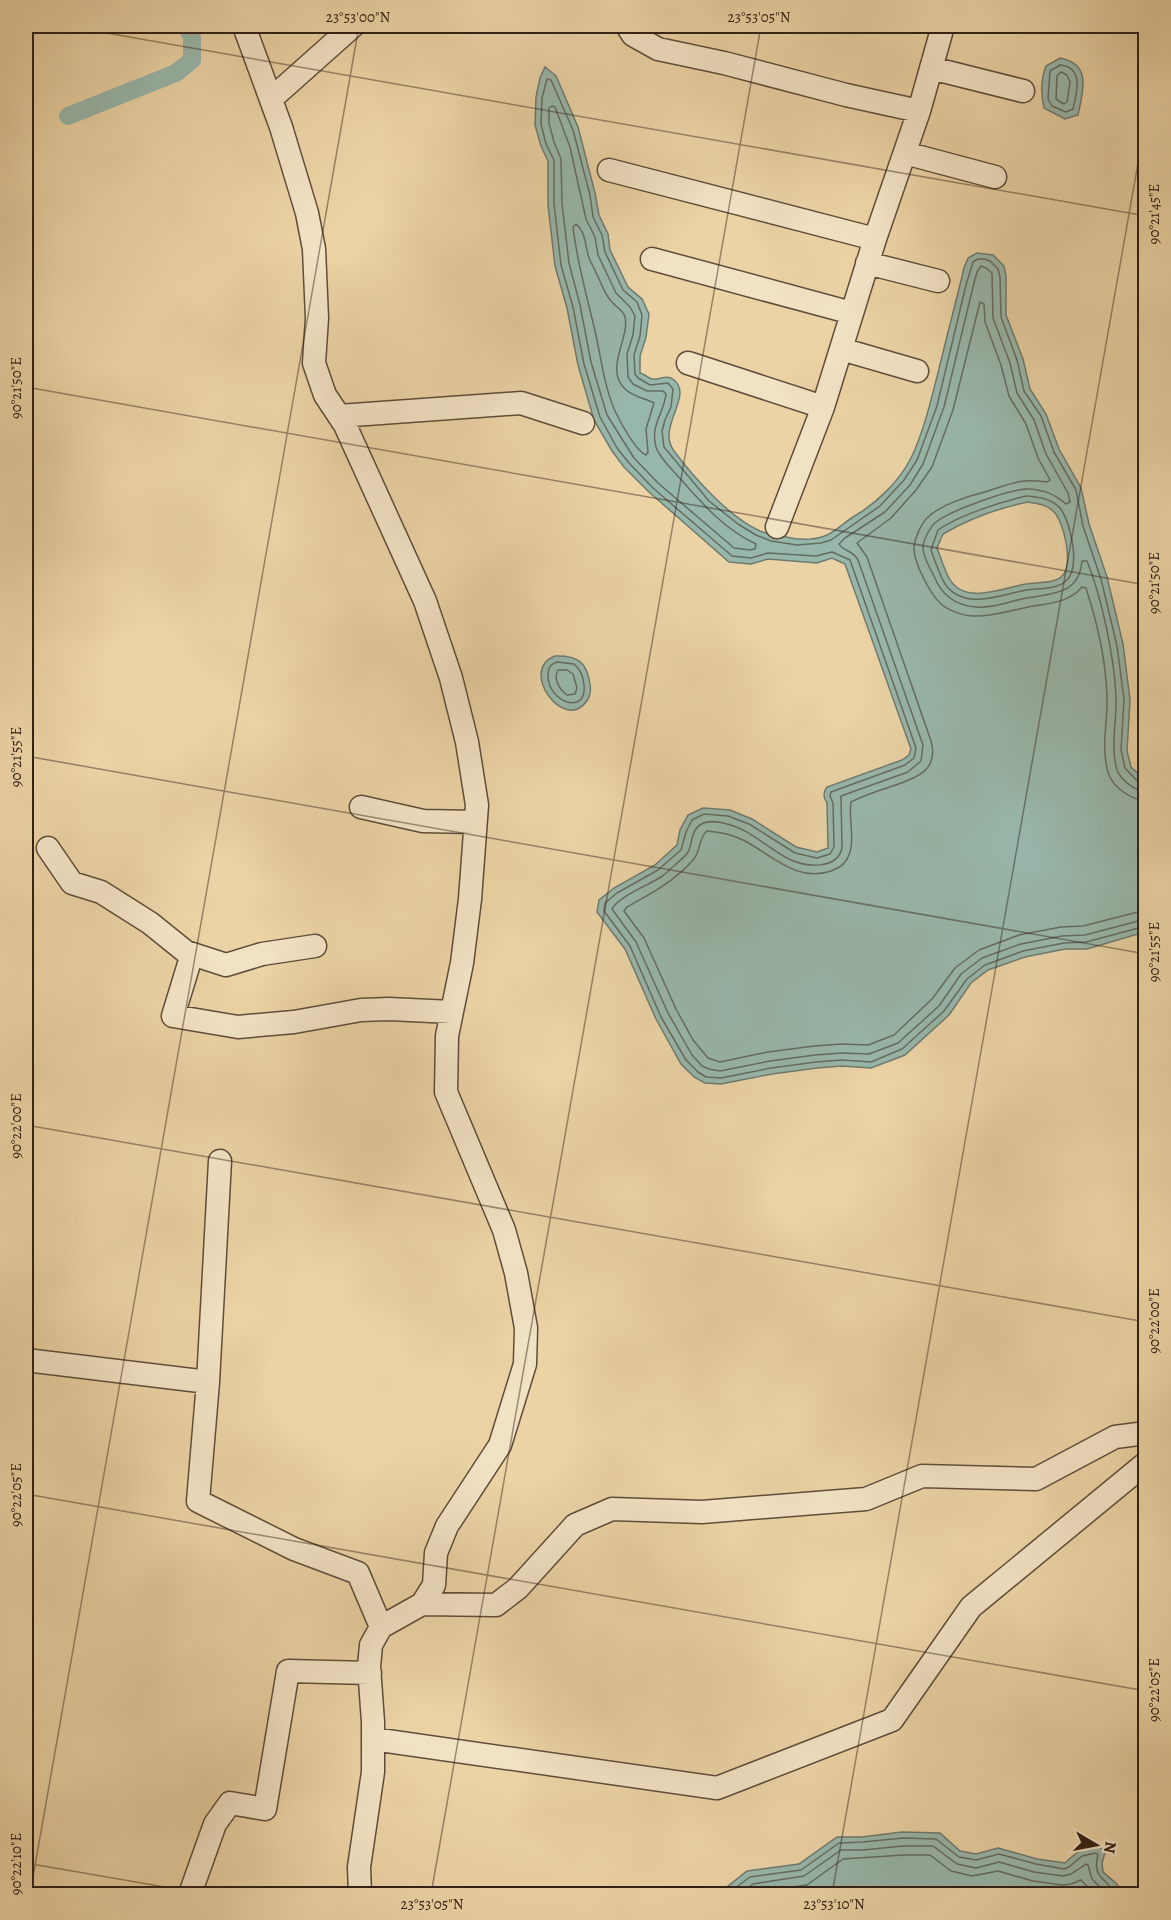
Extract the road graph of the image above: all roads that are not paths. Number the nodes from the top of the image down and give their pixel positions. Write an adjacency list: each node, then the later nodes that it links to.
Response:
1 (244, 26): 7 (street)
2 (353, 26): 7 (street)
3 (627, 26): 8 (street)
4 (943, 26): 5 (street)
5 (931, 68): 6 (street); 8 (street)
6 (1023, 91)
7 (271, 99): 21 (street)
8 (919, 111): 9 (street)
9 (905, 153): 11 (street); 12 (street)
10 (609, 170): 12 (street)
11 (995, 177)
12 (875, 239): 14 (street)
13 (652, 259): 16 (street)
14 (867, 263): 15 (street); 16 (street)
15 (938, 281)
16 (852, 313): 17 (street)
17 (841, 349): 19 (street); 20 (street)
18 (688, 363): 20 (street)
19 (917, 371)
20 (823, 408): 23 (street)
21 (339, 416): 22 (street); 25 (street)
22 (583, 423)
23 (777, 527)
24 (361, 807): 25 (street)
25 (475, 822): 29 (street)
26 (48, 848): 28 (street)
27 (315, 946): 28 (street)
28 (192, 954): 29 (street)
29 (452, 1012): 35 (street)
30 (220, 1161): 32 (street)
31 (26, 1360): 32 (street)
32 (208, 1382): 36 (street)
33 (1146, 1433): 35 (street)
34 (1146, 1463): 38 (street)
35 (422, 1604): 36 (street)
36 (381, 1627): 37 (street)
37 (370, 1673): 38 (street); 39 (street)
38 (373, 1739): 40 (street)
39 (190, 1894)
40 (360, 1894)

